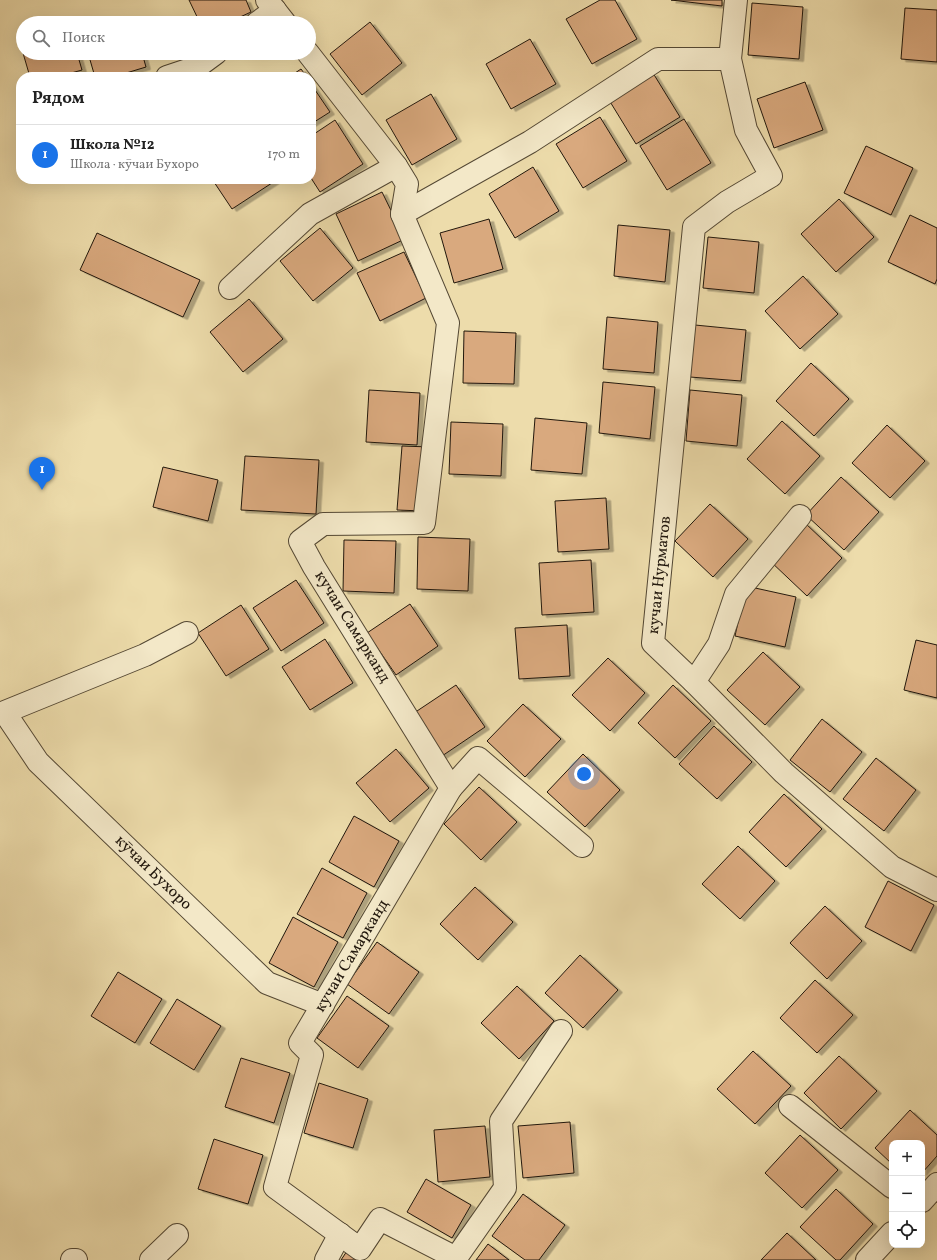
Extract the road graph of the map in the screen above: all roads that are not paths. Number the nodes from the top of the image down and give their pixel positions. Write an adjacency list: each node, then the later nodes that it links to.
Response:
1 (736, 0): 2 (street)
2 (730, 59): 7 (street); 11 (street, кучаи Нурматов)
3 (206, 60): 5 (street)
4 (313, 60): 6 (street)
5 (182, 72)
6 (396, 166): 7 (street); 8 (street)
7 (402, 214): 13 (street, кучаи Самарканд)
8 (230, 288)
9 (800, 516): 11 (street)
10 (186, 633): 12 (street, кӯчаи Бухоро)
11 (694, 682): 15 (street, кучаи Нурматов)
12 (2, 713): 16 (street, кӯчаи Бухоро)
13 (451, 788): 14 (street); 16 (street, кучаи Самарканд)
14 (582, 846)
15 (937, 890)
16 (323, 1005): 22 (street, кучаи Самарканд)
17 (561, 1031): 22 (street, кучаи Самарканд)
18 (790, 1106): 20 (street)
19 (937, 1184): 21 (street)
20 (889, 1185)
21 (925, 1198)
22 (340, 1234): 28 (street)
23 (177, 1235): 27 (street)
24 (889, 1236): 29 (street)
25 (72, 1260): 26 (street)
26 (76, 1260)
27 (151, 1260)
28 (326, 1260)
29 (867, 1260)

